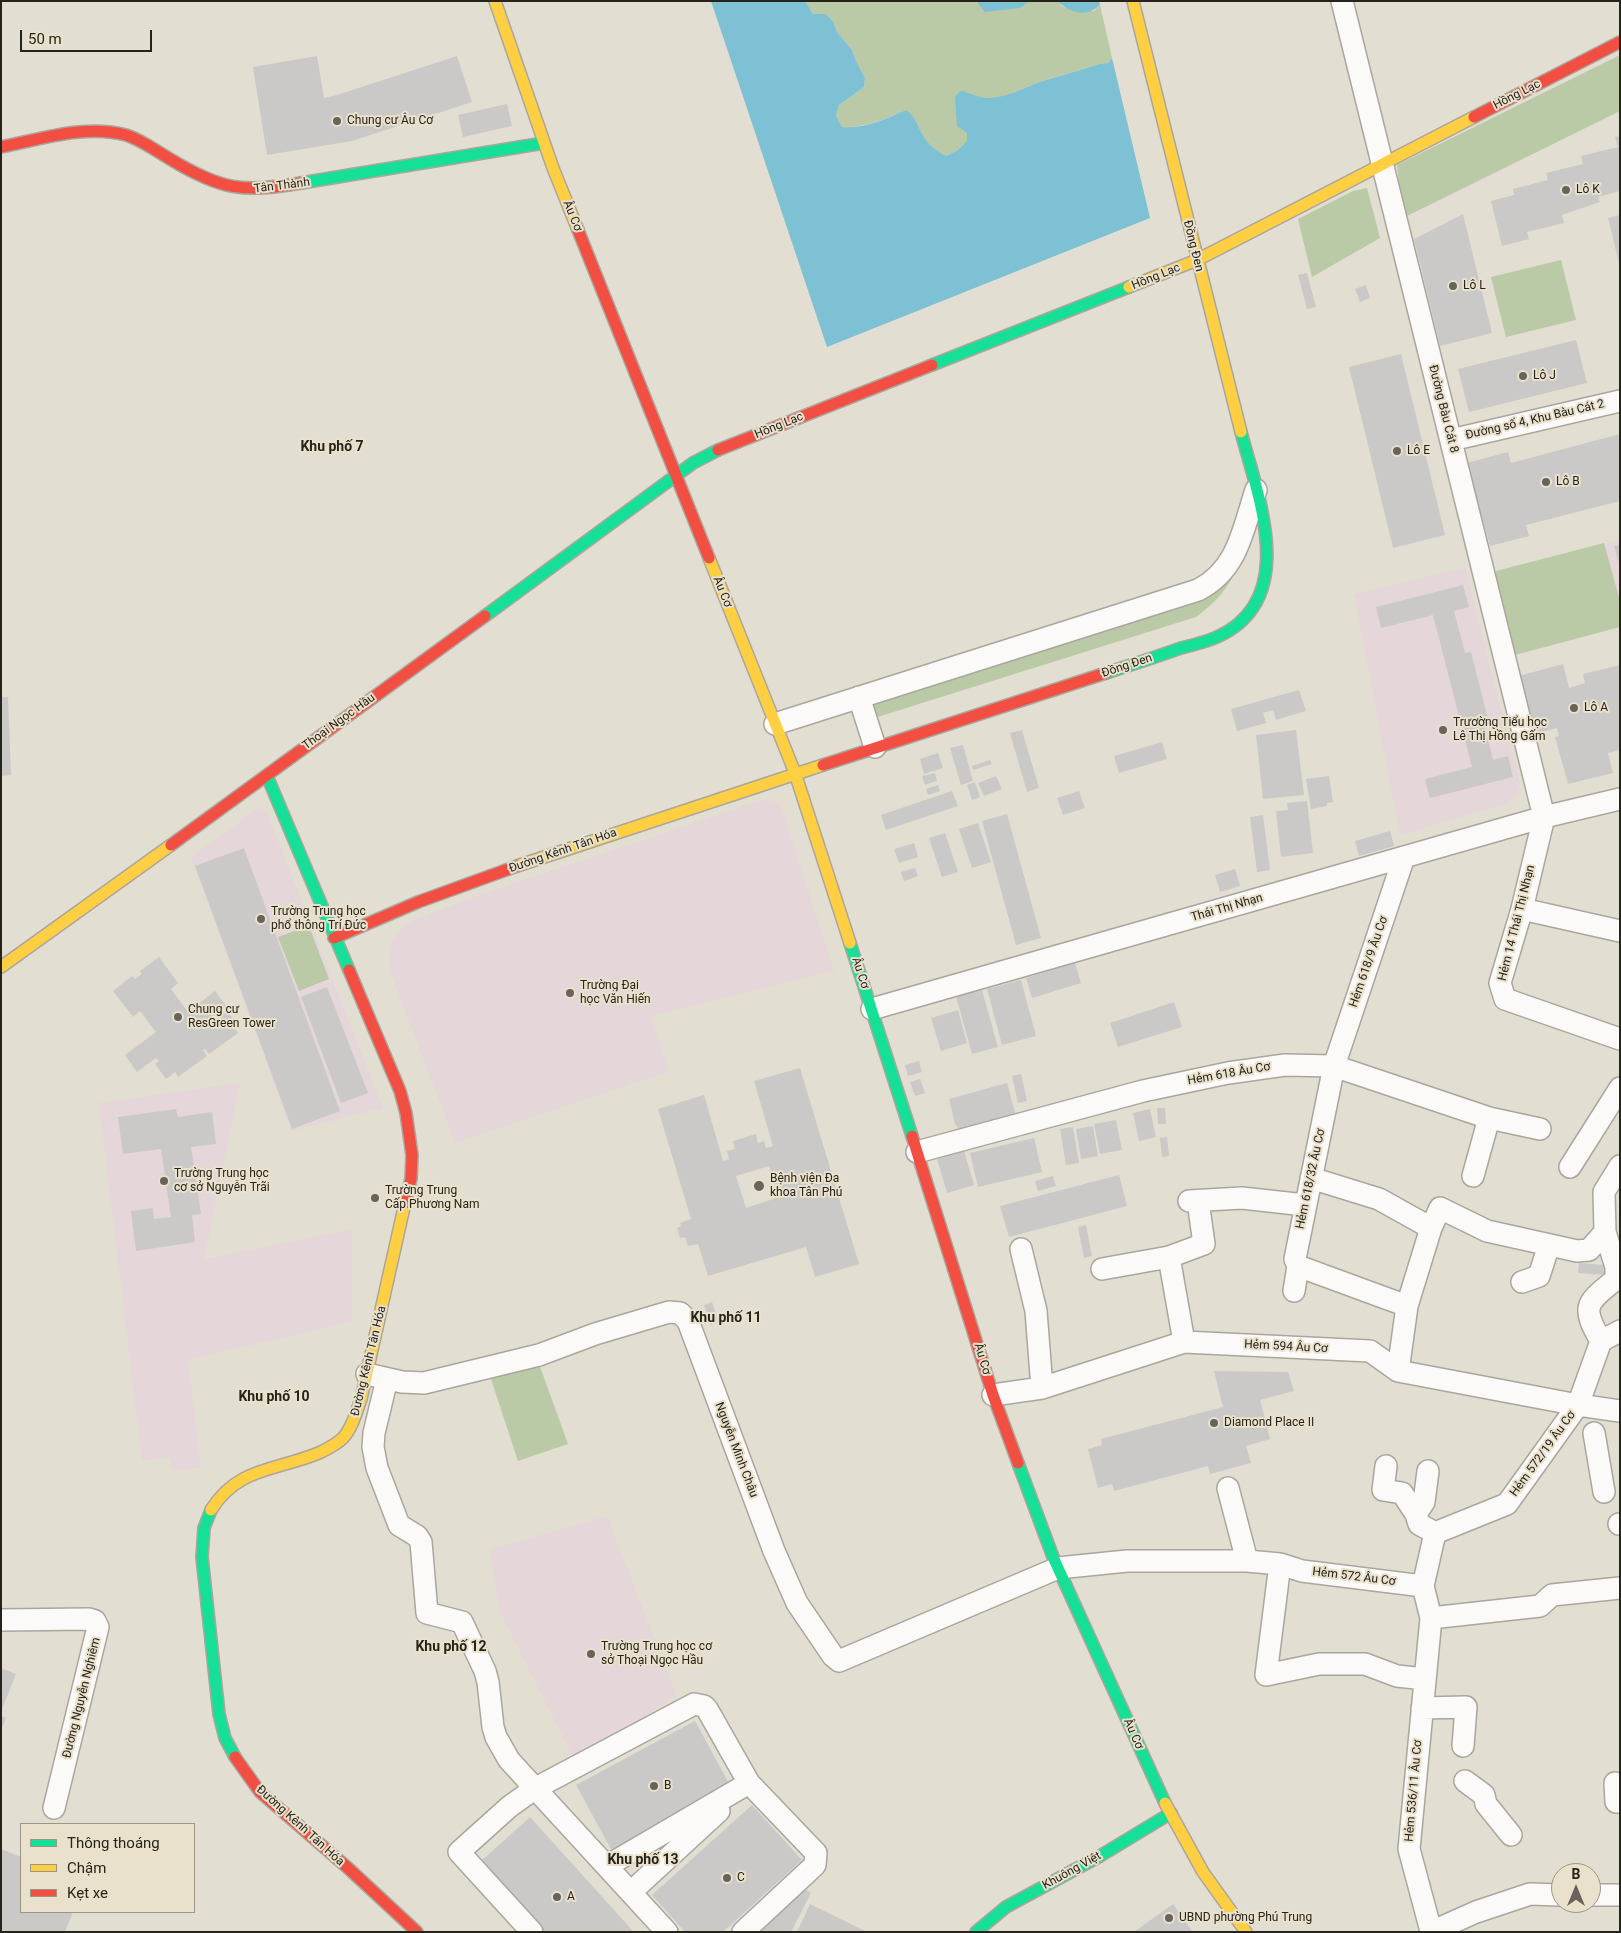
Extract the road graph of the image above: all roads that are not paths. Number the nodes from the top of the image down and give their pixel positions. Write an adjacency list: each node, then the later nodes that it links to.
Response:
1 (496, 1): 5 (street, Âu Cơ)
2 (1132, 1): 8 (street, Đồng Đen)
3 (1342, 1): 7 (street, Đường Bàu Cát 8)
4 (1620, 42): 7 (street, Hồng Lạc)
5 (544, 143): 6 (street, Tân Thành); 11 (street, Âu Cơ)
6 (1, 147)
7 (1382, 164): 8 (street, Hồng Lạc); 10 (street, Đường Bàu Cát 8)
8 (1197, 260): 11 (street, Hồng Lạc); 12 (street, Đồng Đen)
9 (1620, 401): 10 (street, Đường số 4, Khu Bàu Cát 2)
10 (1451, 440): 21 (street, Đường Bàu Cát 8)
11 (675, 475): 14 (street, Âu Cơ); 17 (street, Thoại Ngọc Hầu)
12 (1256, 490): 13 (street); 15 (street, Đồng Đen)
13 (859, 697): 14 (street); 15 (street)
14 (775, 724): 16 (street, Âu Cơ)
15 (875, 747): 16 (street, Đồng Đen)
16 (795, 774): 25 (street, Đường Kênh Tân Hóa); 27 (street, Âu Cơ)
17 (266, 776): 25 (street, Đường Kênh Tân Hóa); 26 (street, Thoại Ngọc Hầu)
18 (1620, 799): 19 (street, Thái Thị Nhạn)
19 (1584, 808): 20 (street, Thái Thị Nhạn); 21 (street, Thái Thị Nhạn)
20 (1620, 815)
21 (1544, 817): 22 (street, Thái Thị Nhạn); 23 (street, Hẻm 14 Thái Thị Nhạn)
22 (1404, 857): 27 (street, Thái Thị Nhạn); 29 (street, Hẻm 618/9 Âu Cơ)
23 (1522, 909): 24 (street); 28 (street, Hẻm 14 Thái Thị Nhạn)
24 (1620, 931)
25 (334, 938): 53 (street, Đường Kênh Tân Hóa)
26 (1, 967)
27 (872, 1009): 33 (street, Âu Cơ)
28 (1620, 1039)
29 (1334, 1066): 31 (street, Hẻm 618 Âu Cơ); 33 (street, Hẻm 618 Âu Cơ); 37 (street, Hẻm 618/32 Âu Cơ)
30 (1620, 1088): 35 (street)
31 (1489, 1118): 32 (street, Hẻm 618 Âu Cơ); 36 (street)
32 (1540, 1129)
33 (918, 1152): 55 (street, Âu Cơ)
34 (1620, 1166): 40 (street)
35 (1570, 1167)
36 (1473, 1176)
37 (1311, 1178): 38 (street, Hẻm 618/32 Âu Cơ); 39 (street)
38 (1305, 1205): 43 (street); 44 (street, Hẻm 618/32 Âu Cơ)
39 (1431, 1228): 41 (street); 48 (street)
40 (1605, 1232): 41 (street); 50 (street)
41 (1549, 1245): 46 (street)
42 (1021, 1249): 54 (street)
43 (1169, 1257): 45 (street); 51 (street)
44 (1298, 1266): 47 (street, Hẻm 618/32 Âu Cơ); 48 (street)
45 (1102, 1269)
46 (1522, 1282)
47 (1294, 1291)
48 (1407, 1306): 52 (street)
49 (1620, 1331): 50 (street)
50 (1601, 1341): 56 (street)
51 (1184, 1342): 52 (street, Hẻm 594 Âu Cơ); 54 (street, Hẻm 594 Âu Cơ)
52 (1398, 1371): 56 (street, Hẻm 594 Âu Cơ)
53 (377, 1376): 67 (street, Nguyễn Minh Châu); 77 (street); 86 (street, Đường Kênh Tân Hóa)
54 (1042, 1388): 55 (street, Hẻm 594 Âu Cơ)
55 (993, 1395): 67 (street, Âu Cơ)
56 (1578, 1405): 57 (street, Hẻm 572/19 Âu Cơ); 64 (street, Hẻm 572/19 Âu Cơ)
57 (1620, 1411)
58 (1594, 1433): 62 (street)
59 (1386, 1466): 63 (street)
60 (1428, 1472): 63 (street)
61 (1228, 1488): 65 (street)
62 (1604, 1492)
63 (1416, 1514): 64 (street)
64 (1435, 1533): 68 (street)
65 (1247, 1561): 66 (street, Hẻm 572 Âu Cơ); 67 (street, Hẻm 572 Âu Cơ)
66 (1280, 1564): 68 (street, Hẻm 572 Âu Cơ); 72 (street)
67 (1058, 1568): 79 (street, Âu Cơ)
68 (1423, 1586): 70 (street)
69 (1620, 1588): 70 (street)
70 (1430, 1618): 72 (street, Hẻm 536/11 Âu Cơ)
71 (1, 1620): 78 (street, Đường Nguyễn Nghiêm)
72 (1425, 1679): 73 (street, Hẻm 536/11 Âu Cơ)
73 (1422, 1708): 74 (street); 92 (street, Hẻm 536/11 Âu Cơ)
74 (1462, 1746)
75 (1465, 1781): 80 (street)
76 (749, 1783): 77 (street); 81 (street); 82 (street); 89 (street)
77 (534, 1789): 81 (street); 87 (street)
78 (54, 1808)
79 (1171, 1813): 90 (street, Khuông Việt); 91 (street, Âu Cơ)
80 (1511, 1835)
81 (607, 1866): 82 (street)
82 (631, 1892): 88 (street)
83 (1551, 1895): 92 (street)
84 (1601, 1895): 85 (street)
85 (1620, 1895)
86 (417, 1932)
87 (532, 1932)
88 (668, 1932)
89 (743, 1932)
90 (976, 1932)
91 (1246, 1932)
92 (1431, 1932)

